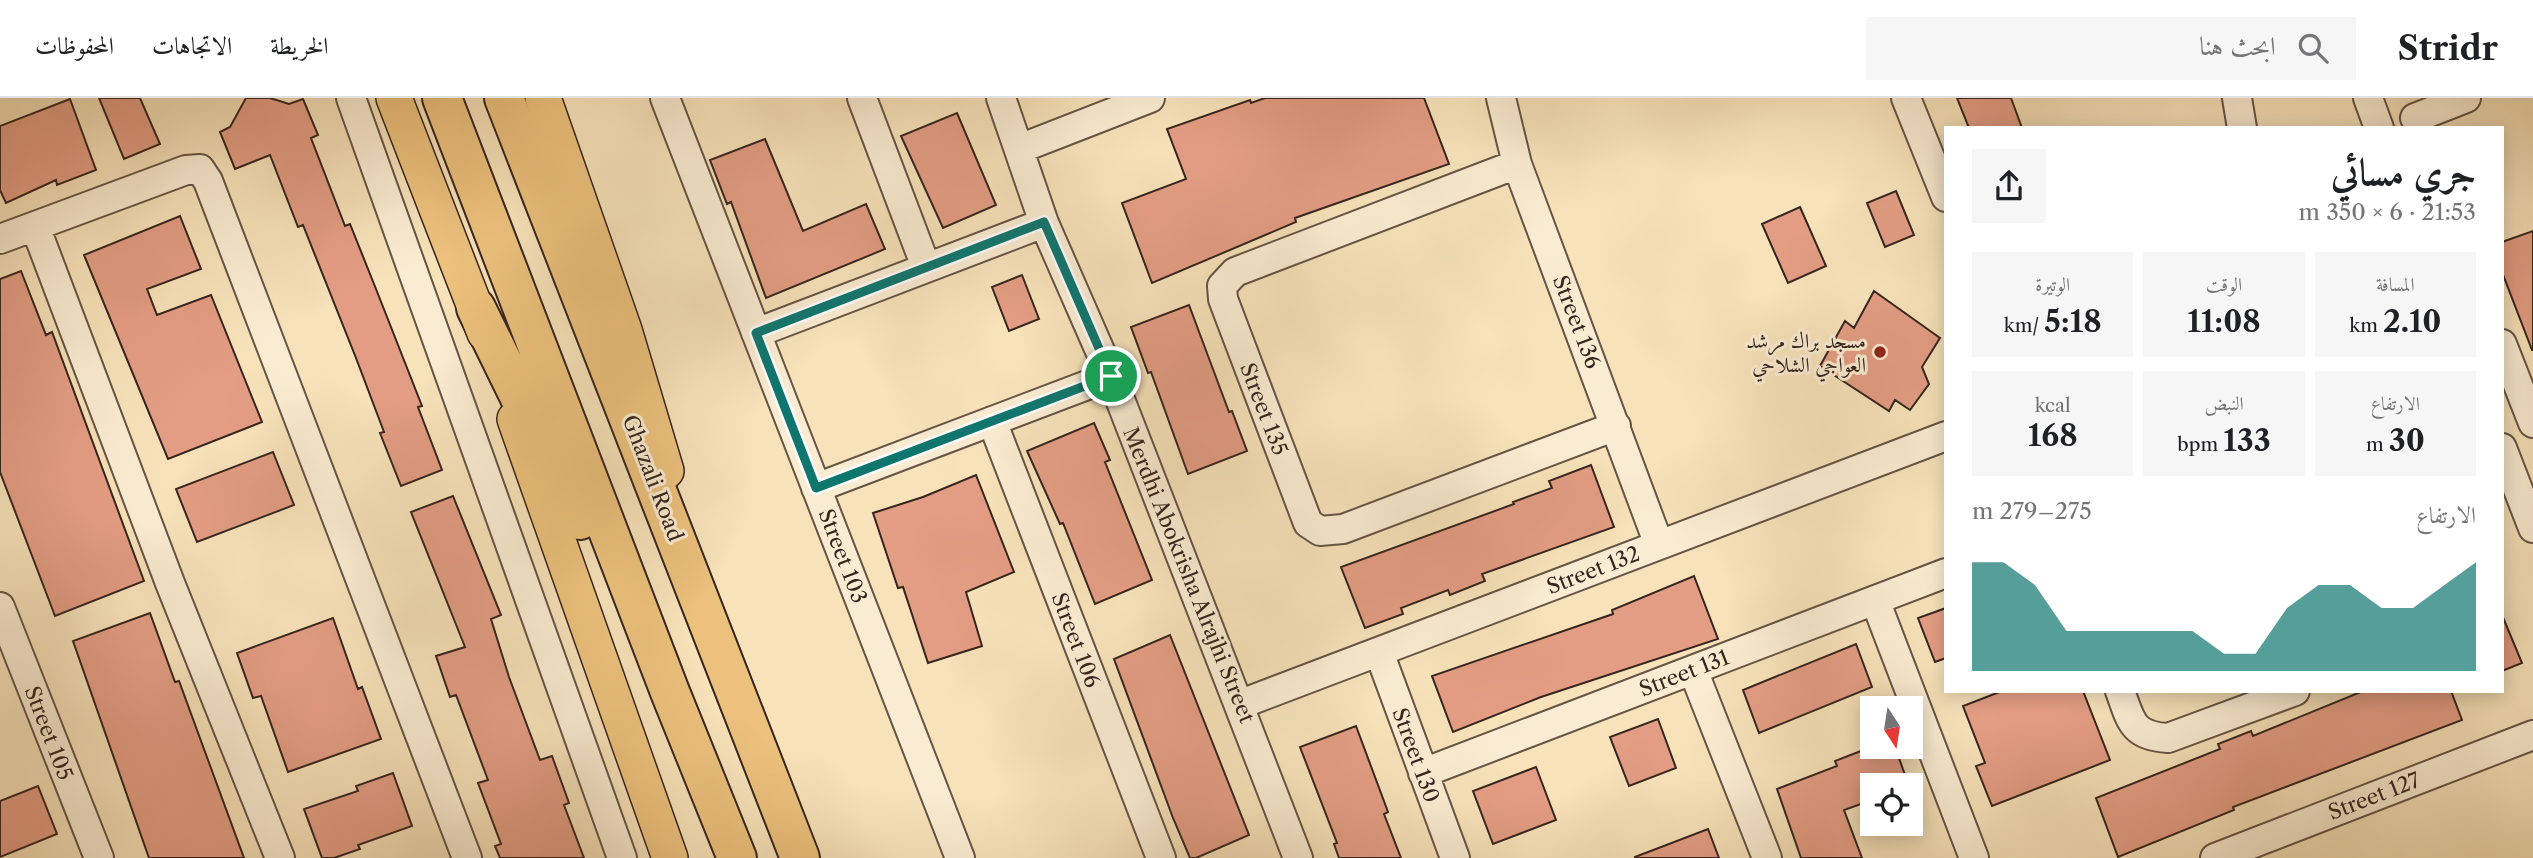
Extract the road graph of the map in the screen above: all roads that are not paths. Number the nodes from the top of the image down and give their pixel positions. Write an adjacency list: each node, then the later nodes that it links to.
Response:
1 (351, 98): 54 (street)
2 (394, 98): 25 (main road)
3 (442, 98): 45 (highway)
4 (504, 98): 43 (highway, Ghazali Road)
5 (543, 98): 43 (main road)
6 (665, 98): 26 (street, Street 103)
7 (862, 98): 24 (street)
8 (1001, 98): 18 (street, Merdhi Abokrisha Alrajhi Street)
9 (1150, 98): 18 (street)
10 (1502, 98): 19 (street, Street 136)
11 (1906, 98): 20 (street)
12 (2237, 98): 16 (street)
13 (2368, 98): 17 (street)
14 (2466, 98): 15 (street)
15 (2414, 115)
16 (2242, 126)
17 (2378, 126)
18 (1020, 149): 21 (street, Merdhi Abokrisha Alrajhi Street)
19 (1517, 164): 31 (street, Street 136); 31 (street, Street 135)
20 (1944, 192)
21 (1044, 222): 24 (street); 28 (street, Merdhi Abokrisha Alrajhi Street)
22 (35, 226): 23 (street); 52 (street); 53 (street)
23 (0, 239)
24 (926, 268): 26 (street)
25 (476, 308): 45 (highway); 55 (main road)
26 (756, 333): 36 (street, Street 103)
27 (2504, 349): 30 (street)
28 (1111, 376): 29 (street); 48 (street, Merdhi Abokrisha Alrajhi Street)
29 (992, 421): 36 (street); 59 (street, Street 106)
30 (2533, 423)
31 (1616, 426): 38 (street, Street 136)
32 (1944, 437): 38 (street, Street 132)
33 (2533, 438): 34 (street)
34 (2504, 447)
35 (2504, 452): 37 (street)
36 (816, 488): 58 (street, Street 103)
37 (2533, 527)
38 (1659, 545): 42 (street, Street 132)
39 (1944, 574): 40 (street, Street 131)
40 (1875, 600): 44 (street, Street 131); 63 (street)
41 (0, 607): 51 (street, Street 105)
42 (1379, 652): 48 (street, Street 132); 50 (street, Street 130)
43 (726, 665): 57 (highway, Ghazali Road)
44 (1693, 670): 50 (street, Street 131); 62 (street)
45 (670, 692): 56 (highway)
46 (2121, 693): 47 (street)
47 (2290, 693)
48 (1241, 704): 60 (street, Merdhi Abokrisha Alrajhi Street)
49 (2533, 735): 64 (street, Street 127)
50 (1423, 774): 61 (street, Street 130)
51 (99, 858)
52 (281, 858)
53 (467, 858)
54 (622, 858)
55 (670, 858)
56 (737, 858)
57 (800, 858)
58 (960, 858)
59 (1161, 858)
60 (1298, 858)
61 (1455, 858)
62 (1767, 858)
63 (1974, 858)
64 (2215, 858)

